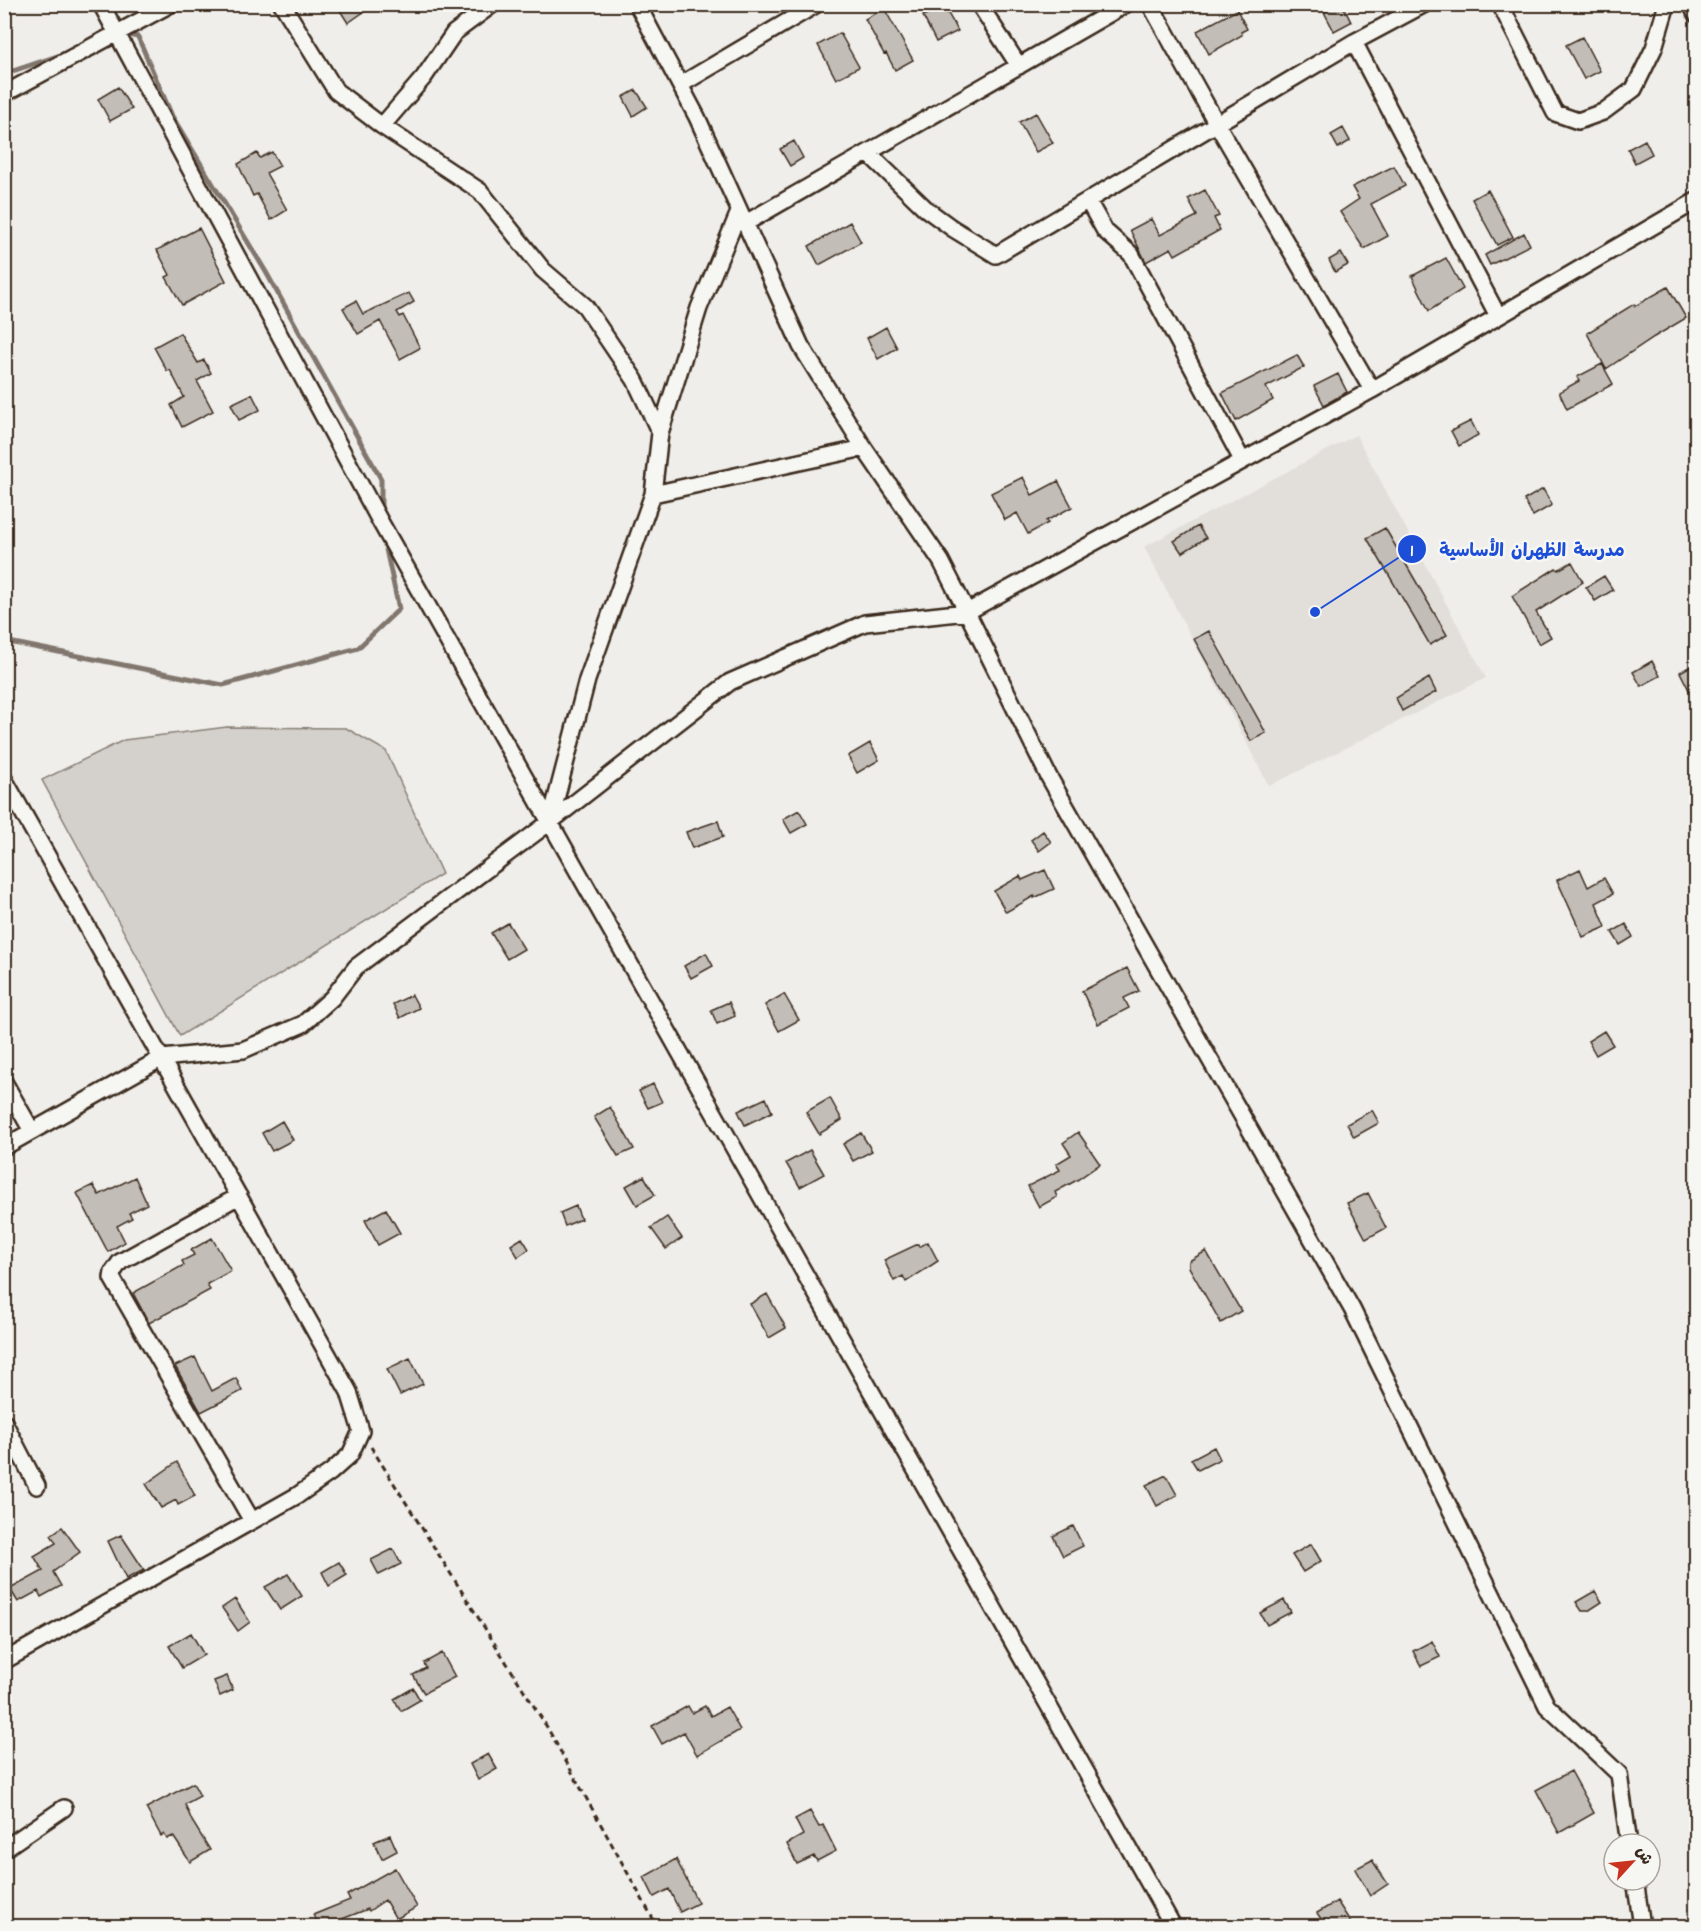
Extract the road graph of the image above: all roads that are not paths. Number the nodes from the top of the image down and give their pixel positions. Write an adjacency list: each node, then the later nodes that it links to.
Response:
1 (101, 4): 15 (street)
2 (171, 4): 15 (street)
3 (282, 4): 21 (street)
4 (493, 4): 21 (street)
5 (637, 4): 18 (street)
6 (818, 4): 18 (street)
7 (979, 4): 17 (street)
8 (1126, 4): 17 (street)
9 (1150, 4): 20 (street)
10 (1425, 4): 16 (street)
11 (1500, 4): 12 (street)
12 (1667, 4)
13 (1691, 4): 14 (street)
14 (1696, 14)
15 (116, 33): 19 (street); 34 (street)
16 (1354, 42): 20 (street); 26 (street)
17 (1020, 66): 22 (street)
18 (680, 85): 25 (street)
19 (4, 94)
20 (1217, 124): 23 (street); 27 (street)
21 (382, 126): 28 (street)
22 (868, 153): 23 (street); 25 (street)
23 (1088, 201): 30 (street)
24 (1696, 201): 26 (street)
25 (742, 218): 28 (street); 29 (street)
26 (1498, 316): 27 (street)
27 (1372, 390): 30 (street)
28 (660, 433): 31 (street)
29 (864, 448): 31 (street); 32 (street)
30 (1242, 460): 32 (street)
31 (653, 494): 34 (street)
32 (967, 612): 34 (street); 45 (street)
33 (7, 789): 35 (street)
34 (550, 822): 35 (street); 48 (street)
35 (162, 1058): 37 (street); 39 (street)
36 (4, 1082): 37 (street)
37 (32, 1131): 38 (street)
38 (4, 1147)
39 (239, 1196): 42 (street); 42 (street)
40 (4, 1422): 41 (street)
41 (37, 1486)
42 (252, 1521): 43 (street)
43 (4, 1661)
44 (64, 1808): 46 (street)
45 (1627, 1832)
46 (4, 1849)
47 (1637, 1892): 49 (street)
48 (1173, 1926)
49 (1642, 1926)

